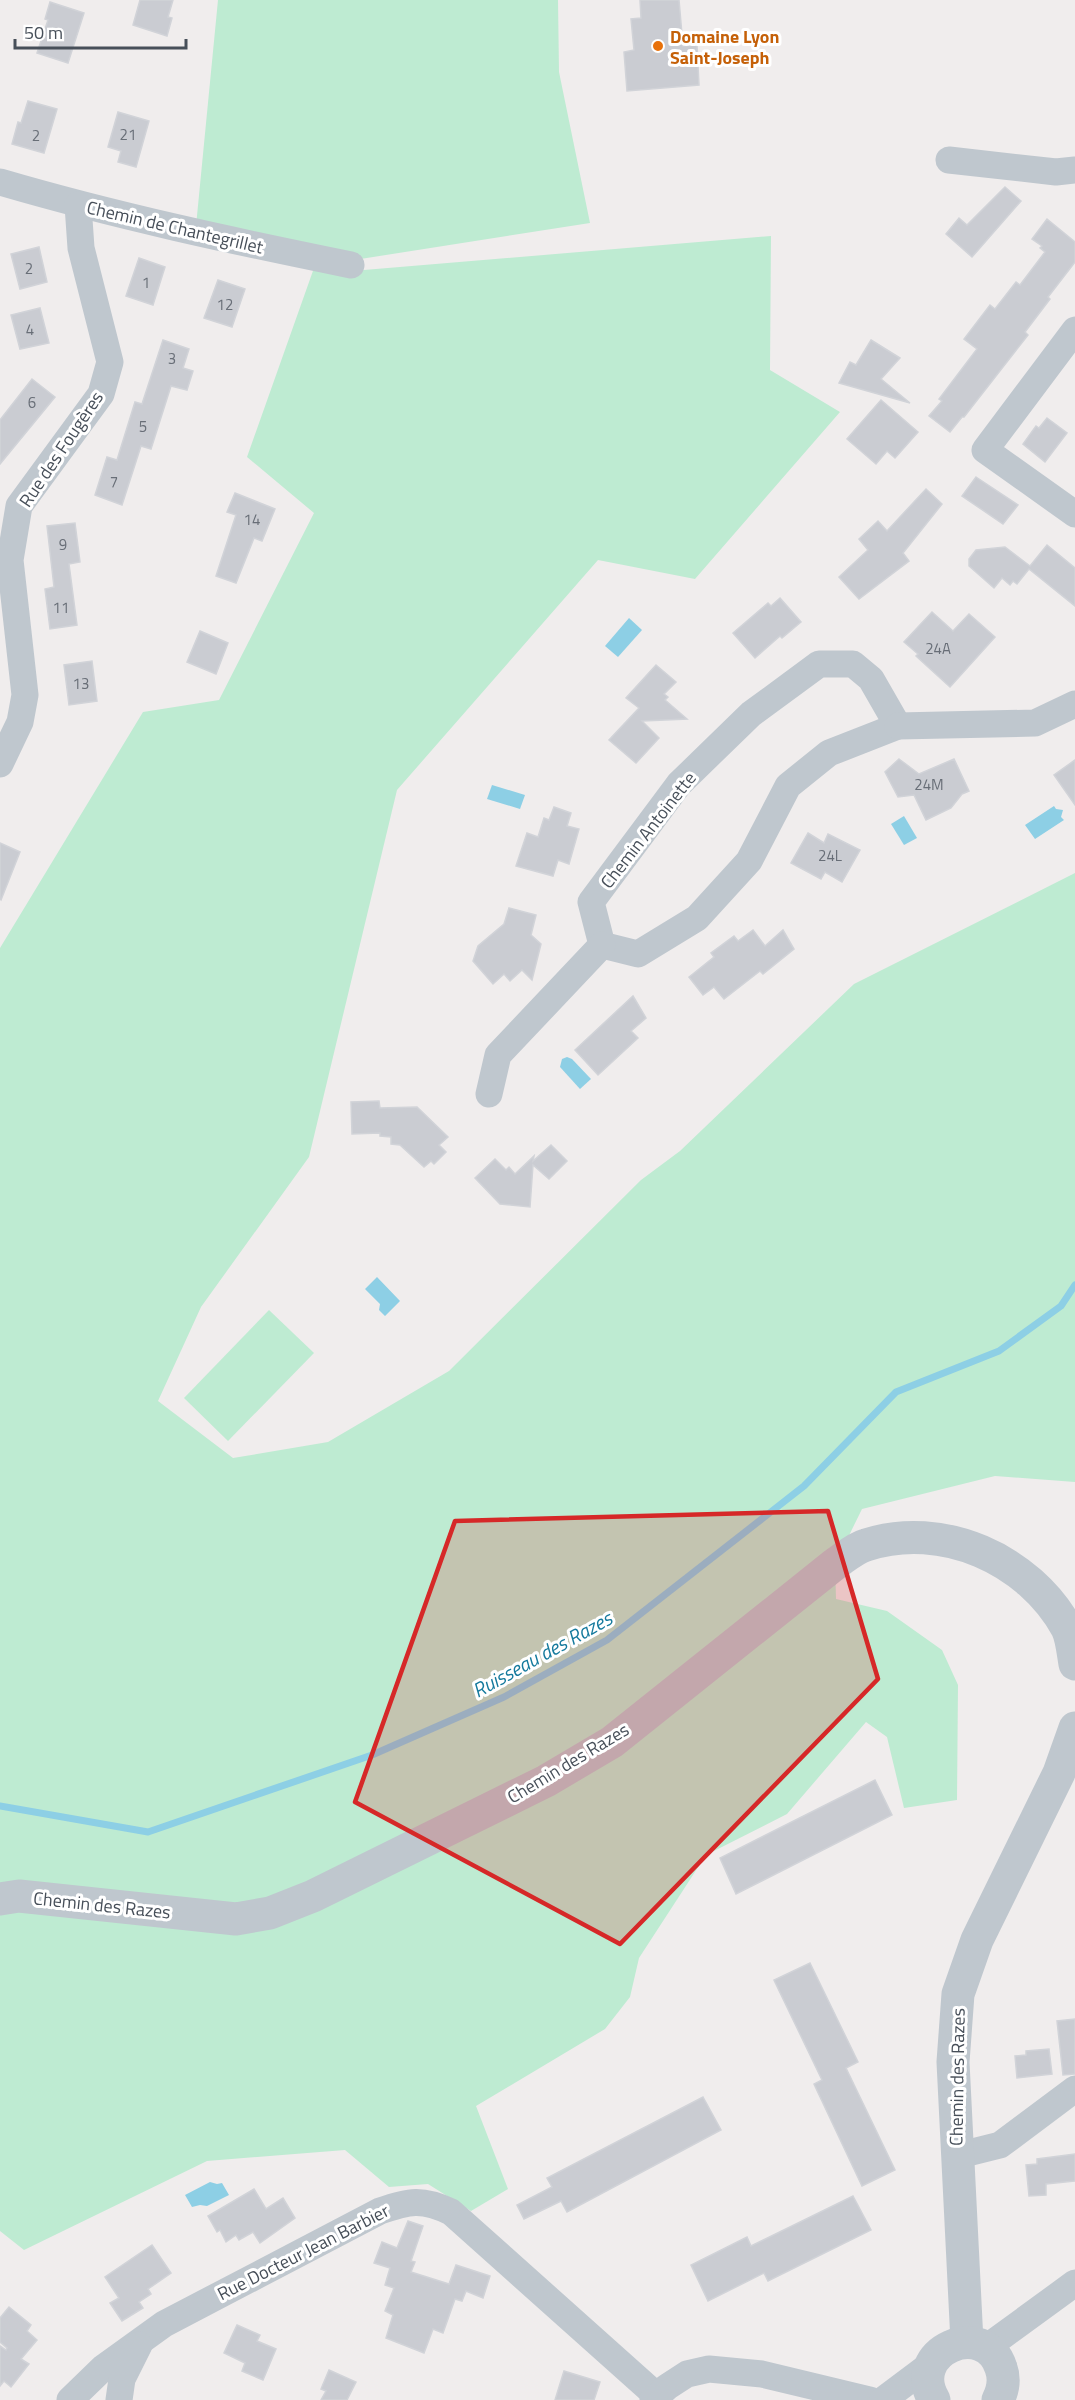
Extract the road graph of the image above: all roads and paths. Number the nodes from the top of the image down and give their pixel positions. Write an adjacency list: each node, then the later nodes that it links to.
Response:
1 (950, 159): 2 (street)
2 (1075, 170)
3 (0, 182): 4 (street, Chemin de Chantegrillet)
4 (78, 205): 5 (street, Chemin de Chantegrillet); 10 (street, Rue des Fougères)
5 (351, 265)
6 (1075, 330): 7 (street)
7 (1075, 514)
8 (1075, 704): 9 (street)
9 (898, 726): 11 (street); 11 (street, Chemin Antoinette)
10 (0, 764)
11 (602, 945): 12 (street)
12 (489, 1094)
13 (1071, 1628): 14 (street, Chemin des Razes); 16 (street, Chemin des Razes)
14 (1075, 1664)
15 (1075, 1728): 18 (street, Chemin des Razes)
16 (0, 1899)
17 (1075, 2089): 18 (street)
18 (956, 2156): 21 (street, Chemin des Razes)
19 (1075, 2283): 21 (street)
20 (141, 2341): 23 (street, Rue Docteur Jean Barbier); 26 (street, Rue Docteur Jean Barbier); 27 (street, Rue Docteur Jean Barbier)
21 (977, 2345): 22 (street); 24 (street)
22 (931, 2364): 25 (street); 29 (street)
23 (655, 2398): 28 (street)
24 (1002, 2398)
25 (928, 2399)
26 (70, 2400)
27 (120, 2400)
28 (870, 2400)
29 (883, 2400)

